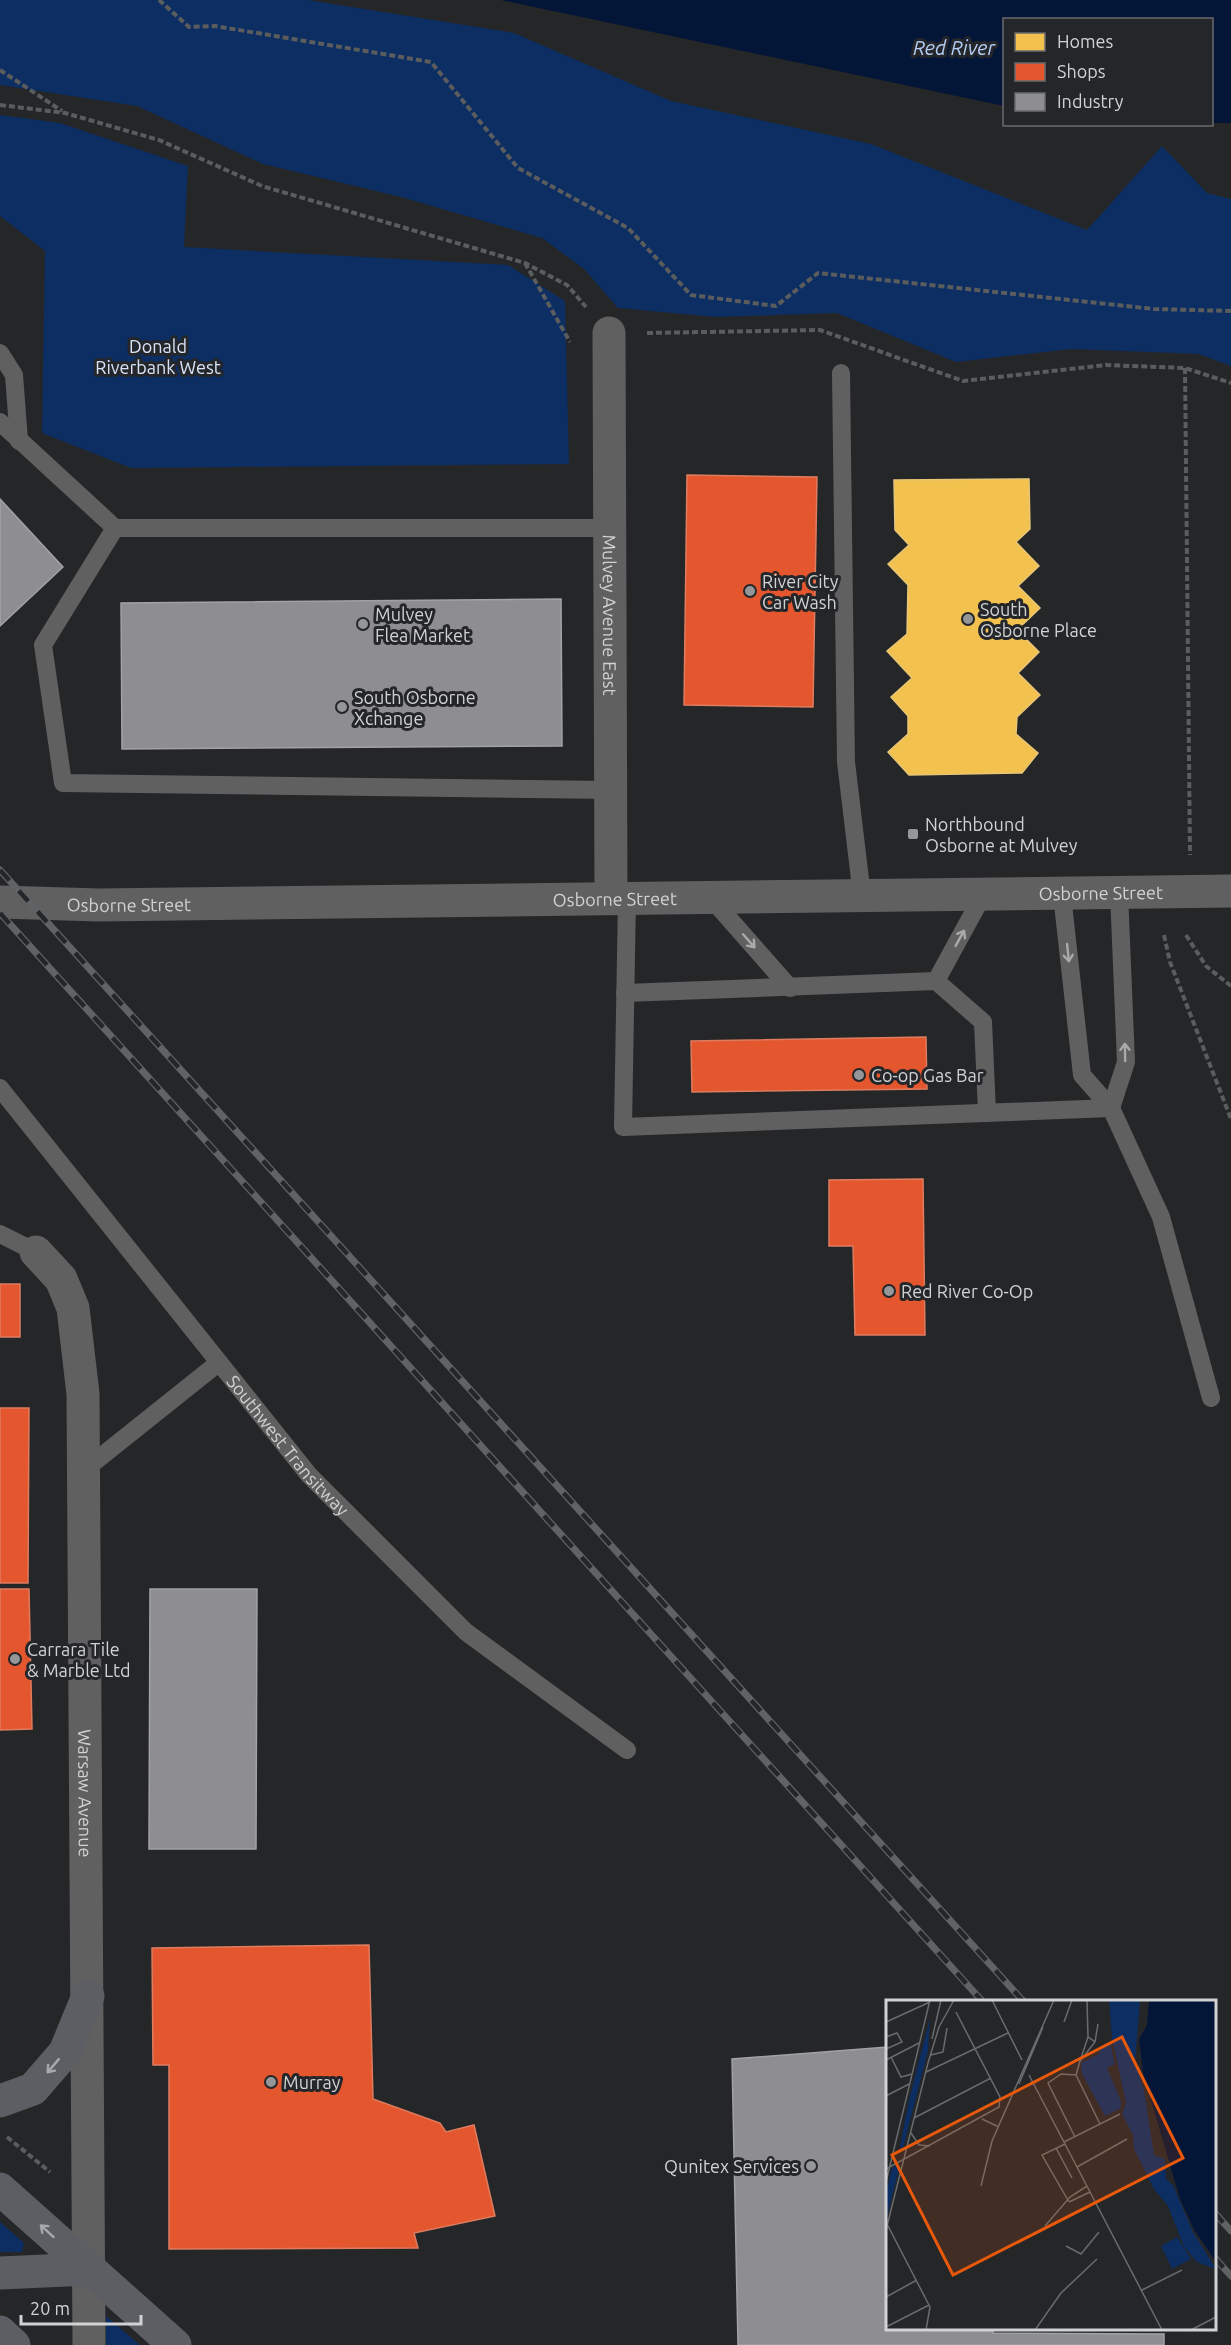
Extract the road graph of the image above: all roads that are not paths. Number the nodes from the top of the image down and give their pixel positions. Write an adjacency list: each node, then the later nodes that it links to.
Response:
1 (609, 333): 7 (street, Mulvey Avenue East)
2 (0, 353): 5 (lane)
3 (841, 373): 13 (lane)
4 (0, 422): 5 (lane)
5 (19, 441): 6 (lane)
6 (115, 528): 7 (lane); 8 (lane)
7 (610, 528): 8 (street, Mulvey Avenue East)
8 (611, 790): 15 (street, Mulvey Avenue East)
9 (1231, 891): 10 (street, Osborne Street)
10 (1119, 893): 12 (street, Osborne Street); 21 (lane, one-way to 10)
11 (983, 895): 12 (street, Osborne Street); 13 (street, Osborne Street); 17 (lane, one-way to 11)
12 (1062, 895): 21 (lane, one-way to 21)
13 (862, 896): 14 (street, Osborne Street)
14 (710, 897): 15 (street, Osborne Street); 18 (lane, one-way to 18)
15 (619, 898): 16 (street, Osborne Street); 19 (lane)
16 (0, 902)
17 (936, 981): 18 (lane); 22 (lane)
18 (790, 988): 19 (lane)
19 (625, 993): 22 (lane)
20 (0, 1088): 25 (lane, Southwest Transitway)
21 (1111, 1108): 22 (lane); 26 (lane)
22 (987, 1113)
23 (0, 1234): 24 (lane)
24 (36, 1252): 27 (street, Warsaw Avenue)
25 (217, 1364): 27 (lane); 28 (lane, Southwest Transitway)
26 (1211, 1398)
27 (83, 1471): 29 (street, Warsaw Avenue)
28 (627, 1750)
29 (88, 1996): 30 (main road, one-way to 30); 32 (street, Warsaw Avenue)
30 (0, 2101)
31 (0, 2189): 32 (main road, one-way to 31)
32 (89, 2269): 33 (main road); 36 (street, Warsaw Avenue); 37 (main road)
33 (0, 2272)
34 (0, 2332): 35 (main road)
35 (14, 2345)
36 (89, 2345)
37 (175, 2345)

